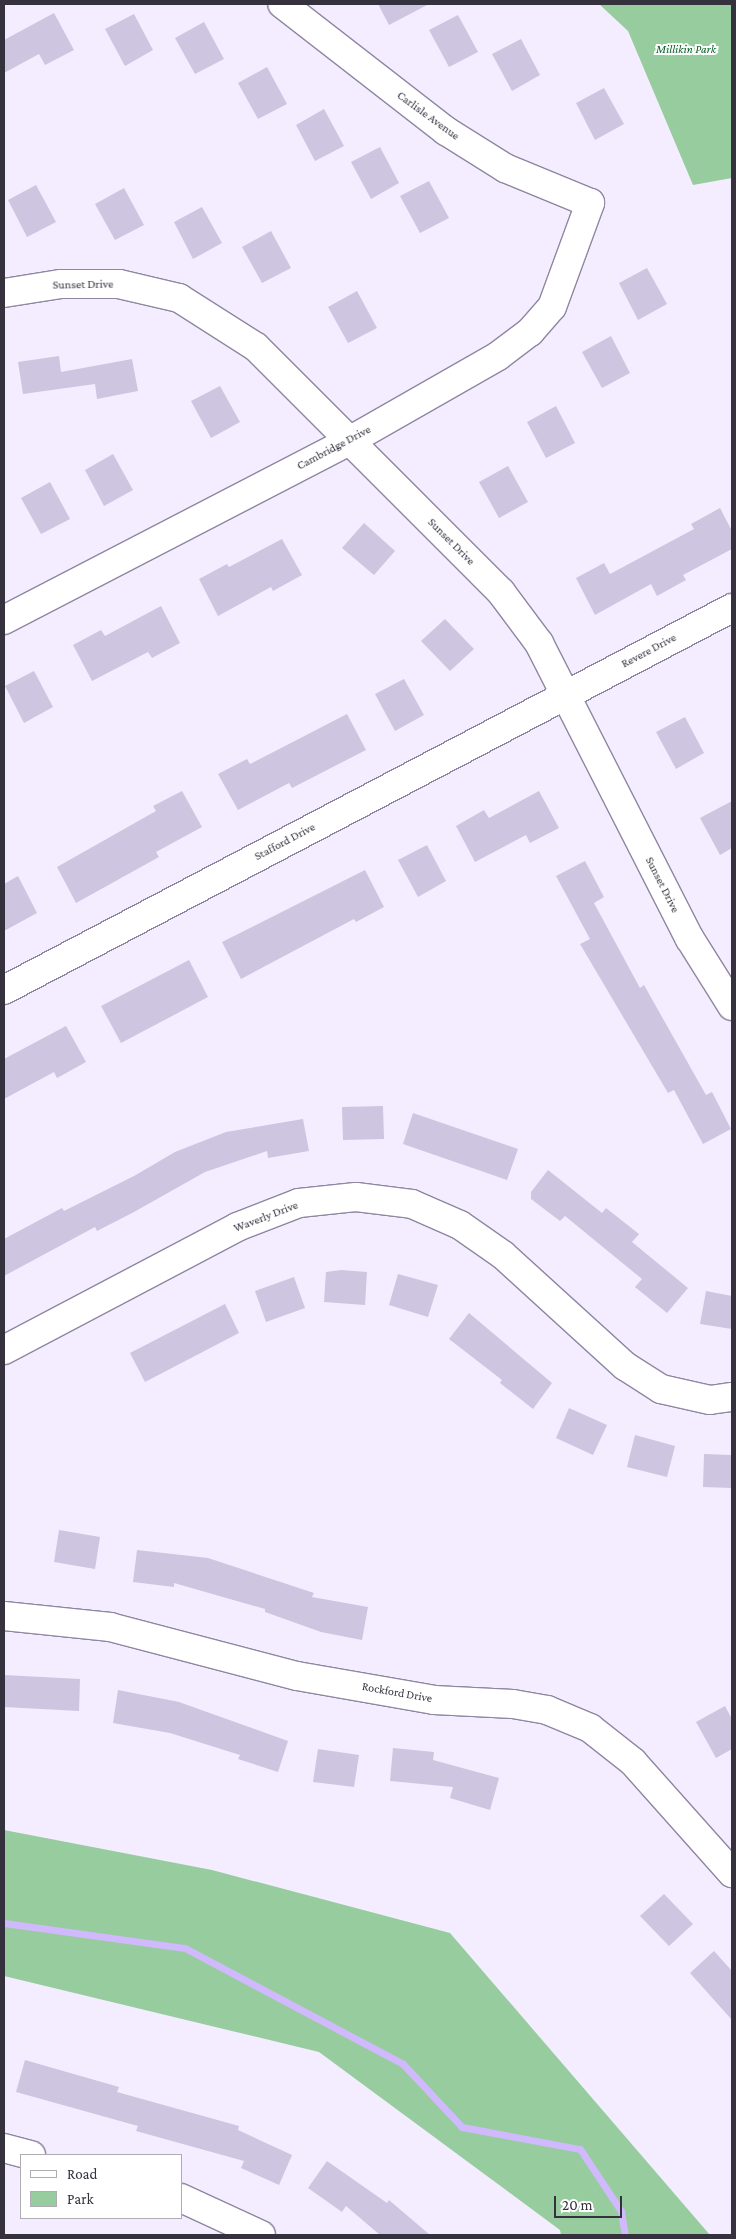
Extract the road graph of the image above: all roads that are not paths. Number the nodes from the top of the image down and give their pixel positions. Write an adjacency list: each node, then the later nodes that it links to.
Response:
1 (282, 4): 2 (street, Carlisle Avenue)
2 (590, 203): 4 (street, Cambridge Drive)
3 (4, 293): 4 (street, Sunset Drive)
4 (350, 440): 6 (street, Cambridge Drive); 7 (street, Sunset Drive)
5 (732, 608): 7 (street, Revere Drive)
6 (4, 620)
7 (566, 695): 8 (street, Stafford Drive); 9 (street, Sunset Drive)
8 (4, 990)
9 (732, 1006)
10 (4, 1350): 11 (street, Waverly Drive)
11 (732, 1397)
12 (4, 1616): 13 (street, Rockford Drive)
13 (732, 1872)
14 (4, 2148): 15 (street)
15 (28, 2154)
16 (182, 2198): 17 (street)
17 (261, 2235)

